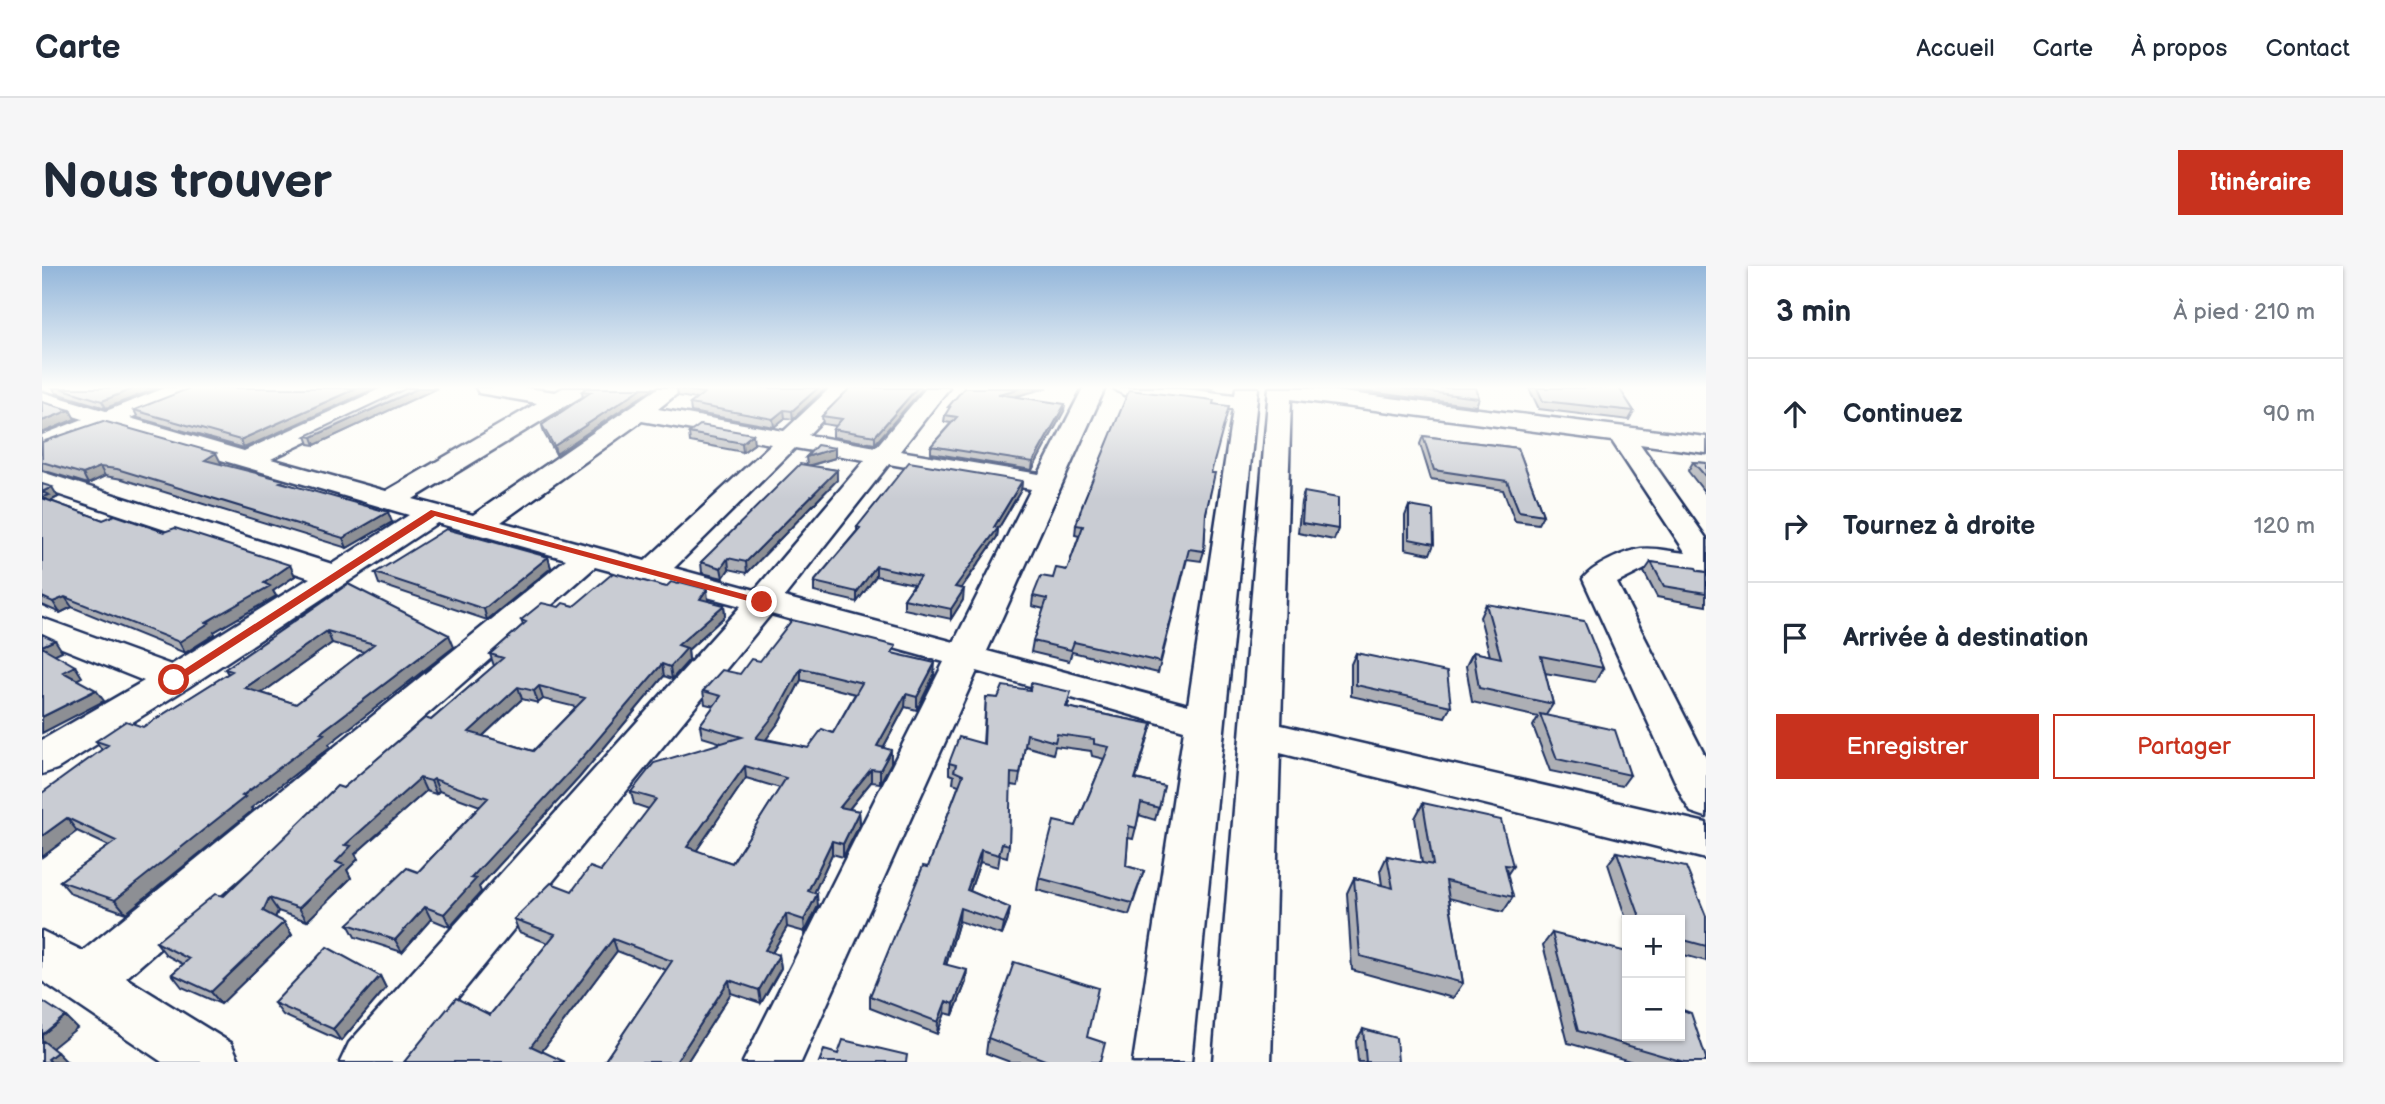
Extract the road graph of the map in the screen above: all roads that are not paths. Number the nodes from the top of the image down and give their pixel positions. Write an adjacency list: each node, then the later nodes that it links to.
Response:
1 (90, 425): 15 (street)
2 (127, 425): 18 (street)
3 (321, 425): 18 (street)
4 (517, 425): 21 (street)
5 (620, 425): 23 (street)
6 (708, 425): 14 (street)
7 (804, 425): 14 (street)
8 (909, 425): 17 (street)
9 (1076, 425): 20 (street)
10 (1257, 425): 32 (street)
11 (1263, 425): 33 (street)
12 (1557, 425): 13 (street)
13 (1620, 433): 16 (street); 25 (street)
14 (789, 439): 17 (street); 26 (street)
15 (42, 444)
16 (1706, 445)
17 (886, 455): 20 (street); 28 (street)
18 (247, 460): 21 (street)
19 (42, 480): 27 (street)
20 (1048, 484): 30 (street)
21 (391, 500): 22 (street)
22 (434, 512): 23 (street); 27 (street)
23 (477, 526): 24 (street)
24 (589, 556): 26 (street); 38 (street)
25 (1706, 562): 35 (street)
26 (652, 572): 28 (street)
27 (337, 576): 31 (street)
28 (762, 602): 30 (street); 40 (street)
29 (42, 628): 31 (street)
30 (964, 654): 32 (street); 41 (street)
31 (174, 680): 34 (street)
32 (1205, 723): 42 (street)
33 (1259, 734): 36 (street); 43 (street)
34 (42, 759)
35 (1706, 801)
36 (1706, 841)
37 (42, 953): 38 (street)
38 (86, 980): 39 (street)
39 (211, 1062)
40 (369, 1062)
41 (772, 1062)
42 (1163, 1062)
43 (1242, 1062)

